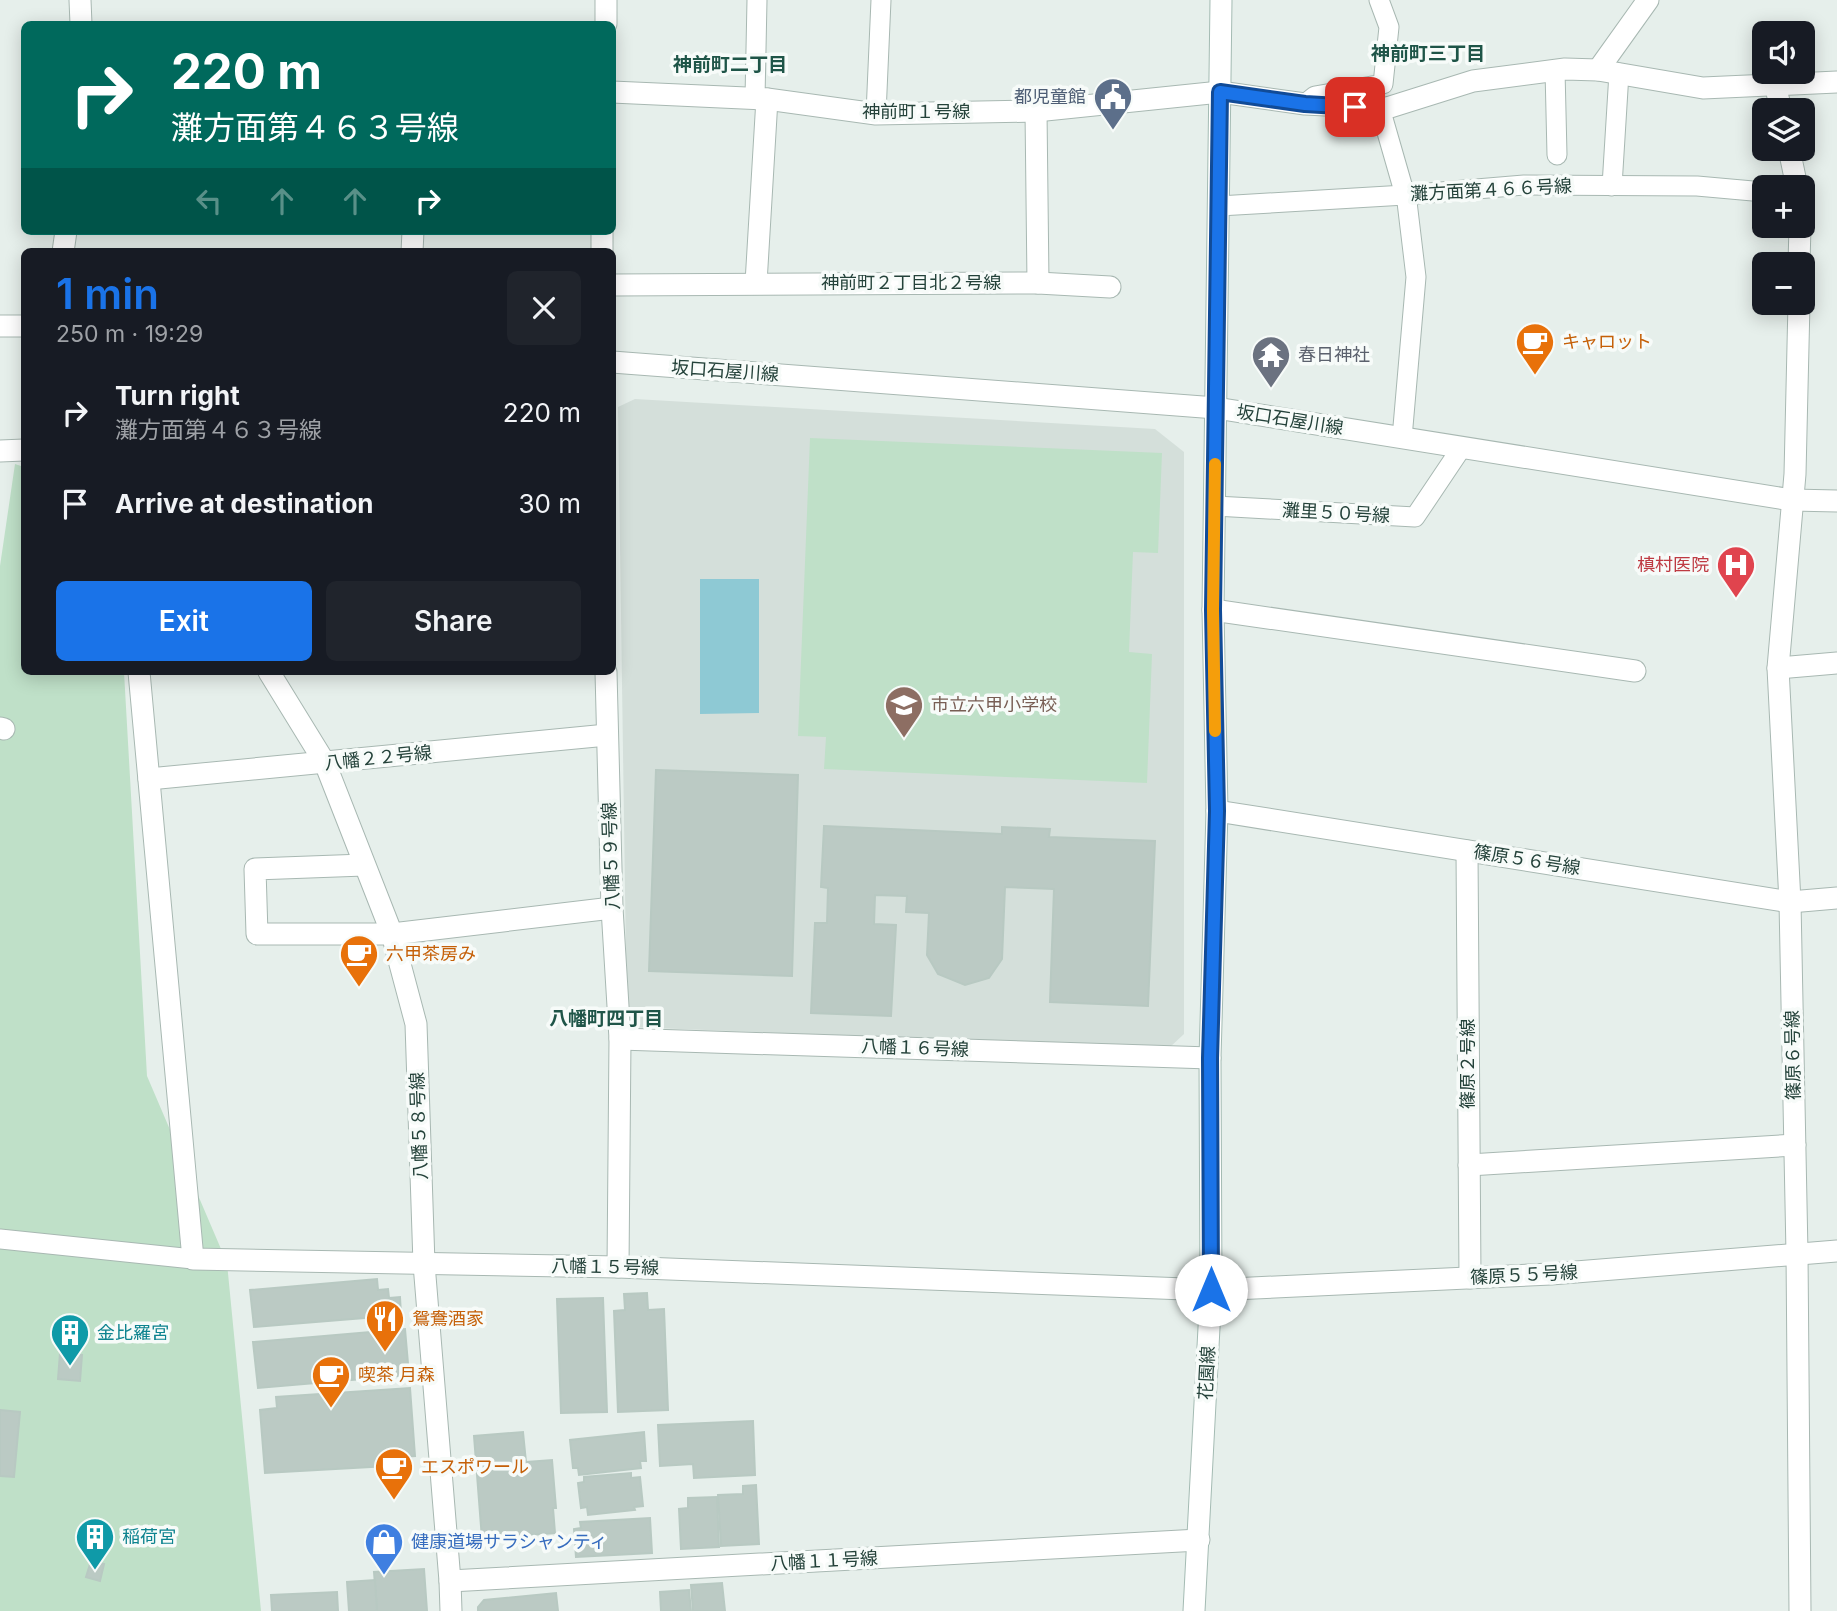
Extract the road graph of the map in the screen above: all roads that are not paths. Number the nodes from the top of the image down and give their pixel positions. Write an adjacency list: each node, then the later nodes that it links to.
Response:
1 (80, 0): 8 (street)
2 (606, 0): 9 (street)
3 (757, 0): 17 (lane)
4 (881, 0): 22 (lane)
5 (1221, 0): 16 (street, 花園線)
6 (1379, 0): 19 (lane)
7 (1648, 0): 11 (street)
8 (80, 21)
9 (606, 21)
10 (1555, 70): 11 (street, 神前町１号線); 20 (street, 神前町１号線); 23 (lane)
11 (1609, 71): 14 (street, 神前町１号線); 24 (lane)
12 (1837, 82): 13 (street, 神前町１号線)
13 (1815, 83)
14 (1775, 84): 18 (street)
15 (616, 92): 17 (street, 神前町１号線)
16 (1220, 92): 19 (street, 神前町１号線); 21 (street, 神前町１号線); 27 (street, 花園線)
17 (761, 98): 22 (street, 神前町１号線); 29 (street)
18 (1778, 98)
19 (1305, 104): 20 (street, 神前町１号線)
20 (1380, 108): 26 (lane)
21 (1036, 111): 22 (street, 神前町１号線); 28 (street)
22 (876, 114)
23 (1558, 155)
24 (1612, 186): 25 (lane, 灘方面第４６６号線); 26 (lane, 灘方面第４６６号線)
25 (1752, 191)
26 (1405, 195): 27 (lane, 灘方面第４６６号線); 37 (lane)
27 (1219, 206): 36 (street, 花園線)
28 (1038, 283): 29 (street, 神前町２丁目北２号線); 31 (street, 神前町２丁目北２号線)
29 (756, 284): 30 (street, 神前町２丁目北２号線)
30 (616, 285)
31 (1110, 287)
32 (1799, 315): 41 (street, 篠原６号線)
33 (0, 326): 34 (street)
34 (21, 327)
35 (616, 362): 36 (street, 坂口石屋川線)
36 (1216, 408): 37 (street, 坂口石屋川線); 43 (street, 花園線)
37 (1402, 438): 38 (street, 坂口石屋川線)
38 (1462, 447): 41 (street, 坂口石屋川線); 43 (lane, 灘里５０号線)
39 (21, 450): 40 (street)
40 (0, 451)
41 (1792, 500): 42 (street, 坂口石屋川線); 46 (street, 篠原６号線)
42 (1837, 501)
43 (1215, 506): 44 (street, 花園線)
44 (1213, 610): 47 (street); 54 (street, 花園線)
45 (1837, 663): 46 (street)
46 (1778, 668): 58 (street, 篠原６号線)
47 (1635, 671)
48 (139, 675): 53 (street)
49 (272, 675): 52 (street, 八幡５８号線)
50 (606, 675): 51 (street, 八幡５９号線)
51 (607, 735): 52 (street, 八幡２２号線); 59 (street, 八幡５９号線)
52 (325, 763): 53 (street, 八幡２２号線); 56 (street, 八幡５８号線)
53 (149, 779): 68 (street)
54 (1217, 811): 55 (street, 篠原５６号線); 62 (street, 花園線)
55 (1467, 851): 58 (street, 篠原５６号線); 64 (street, 篠原２号線)
56 (364, 865): 60 (street, 八幡５８号線); 60 (street)
57 (1837, 898): 58 (street, 篠原５６号線)
58 (1790, 902): 63 (street, 篠原６号線)
59 (612, 908): 60 (street); 61 (street, 八幡５９号線)
60 (392, 934): 69 (street, 八幡５８号線)
61 (620, 1039): 62 (street, 八幡１６号線); 70 (street, 八幡５９号線)
62 (1210, 1058): 72 (street, 花園線)
63 (1795, 1144): 64 (street); 67 (street, 篠原６号線)
64 (1469, 1165): 71 (street, 篠原２号線)
65 (0, 1239): 68 (lane, 八幡１５号線)
66 (1837, 1251): 67 (street, 篠原５５号線)
67 (1797, 1253): 71 (street, 篠原５５号線); 77 (street, 篠原６号線)
68 (193, 1259): 69 (street, 八幡１５号線)
69 (424, 1264): 70 (street, 八幡１５号線); 74 (street, 八幡５８号線)
70 (618, 1267): 72 (street, 八幡１５号線)
71 (1470, 1278): 72 (street, 篠原５５号線)
72 (1211, 1290): 73 (street, 花園線)
73 (1199, 1540): 74 (street, 八幡１１号線); 76 (street, 花園線)
74 (450, 1581): 75 (street, 八幡５８号線)
75 (451, 1611)
76 (1194, 1611)
77 (1800, 1611)

